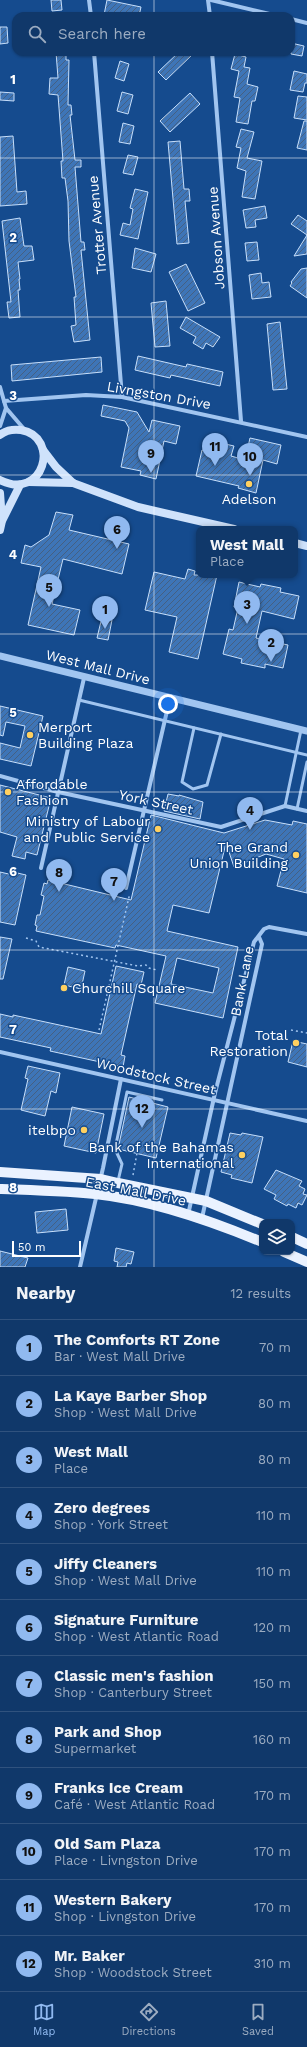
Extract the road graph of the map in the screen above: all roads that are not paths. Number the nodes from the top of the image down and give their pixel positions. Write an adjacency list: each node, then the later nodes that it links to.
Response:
1 (89, 0): 3 (street)
2 (210, 0): 4 (street); 5 (street)
3 (90, 12)
4 (210, 12)
5 (261, 12)
6 (295, 20): 7 (street)
7 (307, 23)
8 (94, 56): 11 (street, Trotter Avenue)
9 (212, 56): 14 (street, Jobson Avenue)
10 (0, 387): 12 (street)
11 (122, 397): 12 (street, Livngston Drive); 14 (street, Livngston Drive)
12 (4, 401): 13 (street)
13 (6, 408): 15 (street); 16 (street)
14 (241, 421): 18 (street, Livngston Drive)
15 (0, 426)
16 (25, 431): 17 (main road); 19 (main road)
17 (0, 435)
18 (307, 437)
19 (43, 450): 21 (main road); 22 (main road)
20 (0, 480): 23 (main road)
21 (29, 482): 22 (main road); 23 (main road)
22 (73, 483): 26 (main road)
23 (20, 485): 25 (main road)
24 (0, 493): 25 (main road)
25 (2, 521): 27 (main road)
26 (221, 526)
27 (0, 530)
28 (0, 656): 29 (street, West Mall Drive)
29 (84, 678): 30 (street, West Mall Drive); 31 (street)
30 (170, 698): 32 (street); 34 (street, West Mall Drive)
31 (79, 700): 32 (lane); 40 (street)
32 (166, 721): 33 (lane); 43 (street)
33 (194, 728): 35 (lane); 35 (lane)
34 (304, 731): 36 (lane)
35 (221, 734): 36 (lane)
36 (296, 753): 37 (lane); 41 (lane)
37 (307, 755)
38 (307, 762): 42 (lane)
39 (0, 776): 40 (street, York Street)
40 (58, 792): 43 (street, York Street); 45 (street)
41 (285, 806): 42 (street); 43 (street, York Street)
42 (297, 809): 44 (street)
43 (144, 810): 46 (street)
44 (307, 811)
45 (41, 868)
46 (126, 888)
47 (307, 934): 48 (street)
48 (259, 937): 52 (street, Bank Lane); 53 (street, Bank Lane)
49 (0, 1052): 50 (street, Woodstock Street)
50 (121, 1079): 52 (street, Woodstock Street); 56 (street)
51 (162, 1100): 57 (lane)
52 (214, 1100): 53 (street, Woodstock Street); 60 (street, Bank Lane)
53 (227, 1103): 54 (street, Woodstock Street); 61 (street, Bank Lane)
54 (307, 1121)
55 (0, 1172): 56 (main road, East Mall Drive)
56 (100, 1179): 57 (main road, East Mall Drive); 59 (street)
57 (118, 1183): 60 (main road, East Mall Drive)
58 (0, 1189): 59 (main road, East Mall Drive)
59 (96, 1194): 62 (main road, East Mall Drive); 70 (street)
60 (192, 1198): 61 (main road, East Mall Drive); 62 (street, Bank Lane)
61 (206, 1201): 63 (street, Bank Lane); 64 (main road, East Mall Drive)
62 (188, 1215): 63 (main road, East Mall Drive)
63 (202, 1218): 66 (main road, East Mall Drive)
64 (259, 1223)
65 (295, 1238): 67 (main road)
66 (259, 1241)
67 (307, 1244)
68 (291, 1255): 69 (main road)
69 (307, 1262)
70 (80, 1267)

